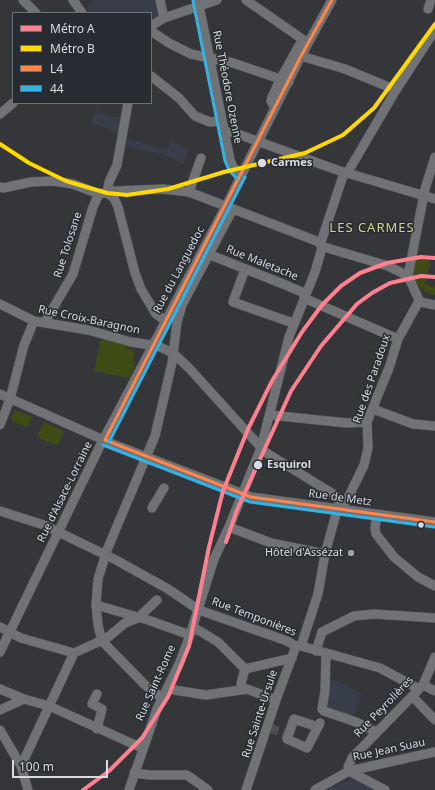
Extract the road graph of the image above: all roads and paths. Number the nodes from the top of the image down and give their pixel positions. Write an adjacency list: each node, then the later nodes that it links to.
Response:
1 (23, 0): 8 (street)
2 (73, 0): 9 (street)
3 (160, 0): 10 (street)
4 (217, 0): 7 (street)
5 (246, 0): 14 (street)
6 (332, 0): 14 (street)
7 (199, 4): 10 (street); 16 (street, Rue Théodore Ozenne)
8 (35, 12)
9 (81, 12)
10 (164, 18): 11 (street)
11 (152, 25)
12 (435, 30): 19 (street)
13 (152, 32): 16 (street)
14 (308, 43): 15 (street); 18 (street)
15 (301, 56): 18 (street); 19 (street)
16 (209, 58): 18 (street); 23 (street, Rue Théodore Ozenne)
17 (152, 77): 23 (street)
18 (285, 80): 25 (street)
19 (396, 90): 28 (street)
20 (12, 104): 22 (street)
21 (128, 104): 32 (street, Rue Tolosane)
22 (1, 111)
23 (222, 121): 24 (street, Rue Théodore Ozenne)
24 (224, 132): 25 (street); 29 (street, Rue Théodore Ozenne)
25 (258, 141): 28 (street); 29 (street, Rue du Languedoc)
26 (435, 157): 33 (street)
27 (200, 158): 31 (street)
28 (346, 173): 33 (street); 36 (street)
29 (241, 175): 35 (street, Rue du Languedoc)
30 (1, 189): 32 (street)
31 (189, 192): 32 (street); 35 (street)
32 (103, 193): 45 (street); 46 (street, Rue Tolosane)
33 (424, 195): 34 (street); 39 (street)
34 (435, 199)
35 (230, 208): 36 (street); 37 (street, Rue du Languedoc)
36 (319, 242): 39 (street); 40 (street, Rue Saint-Rome)
37 (205, 253): 38 (street, Rue Maletache); 45 (street, Rue du Languedoc); 50 (street, Rue du Languedoc)
38 (245, 269): 40 (street, Rue Maletache); 47 (street)
39 (408, 276): 41 (street)
40 (304, 297): 47 (street, Rue Saint-Rome); 48 (street, Rue Maletache)
41 (419, 301): 43 (street); 48 (street, Rue des Paradoux)
42 (0, 304): 44 (street, Rue Croix-Baragnon)
43 (435, 305)
44 (34, 321): 46 (street, Rue Croix-Baragnon); 52 (street)
45 (166, 321): 49 (street, Rue du Languedoc)
46 (45, 322): 49 (street, Rue Croix-Baragnon)
47 (293, 323): 54 (street, Rue Saint-Rome)
48 (398, 339): 53 (street, Rue des Paradoux)
49 (153, 345): 50 (street, Rue Croix-Baragnon); 58 (street, Rue d'Alsace-Lorraine)
50 (172, 358): 59 (street); 60 (street, Rue du Languedoc)
51 (0, 394): 52 (street)
52 (10, 399): 56 (street); 58 (street)
53 (373, 409): 55 (street, Rue des Paradoux); 57 (street)
54 (270, 415): 55 (street); 59 (street, Rue Saint-Rome)
55 (367, 422): 65 (street, Rue des Paradoux)
56 (0, 425)
57 (435, 426)
58 (105, 440): 60 (street, Rue de Metz); 69 (street, Rue d'Alsace-Lorraine)
59 (261, 448): 62 (street, Rue Saint-Rome); 65 (street)
60 (147, 457): 62 (street, Rue de Metz); 71 (street, Rue du Languedoc)
61 (164, 488): 63 (street)
62 (242, 494): 65 (street, Rue de Metz); 68 (street, Rue Saint-Rome)
63 (152, 508)
64 (0, 510): 69 (street, Rue Temponières)
65 (340, 510): 66 (street, Rue de Metz); 70 (street, Rue des Paradoux)
66 (377, 515): 67 (street, Rue de Metz); 72 (street)
67 (435, 522)
68 (229, 527): 70 (street); 75 (street, Rue Saint-Rome)
69 (59, 532): 71 (street, Rue Temponières); 80 (street, Rue d'Alsace-Lorraine)
70 (325, 554): 82 (street, Rue Sainte-Ursule)
71 (105, 555): 74 (street, Rue du Languedoc); 75 (street, Rue Temponières)
72 (435, 586)
73 (157, 600): 76 (street)
74 (96, 605): 76 (street); 81 (street, Rue du Languedoc)
75 (199, 610): 79 (street, Rue Saint-Rome); 82 (street, Rue Temponières)
76 (138, 618): 79 (street); 81 (street)
77 (435, 618): 83 (street)
78 (0, 627): 80 (street)
79 (192, 631): 89 (street); 90 (street, Rue Saint-Rome)
80 (9, 633): 84 (street, Rue d'Alsace-Lorraine); 85 (street)
81 (102, 640): 85 (street); 97 (street)
82 (299, 646): 83 (street, Rue Temponières); 88 (street, Rue Sainte-Ursule)
83 (316, 651): 86 (street, Rue Temponières)
84 (0, 652)
85 (74, 653): 100 (street)
86 (326, 654): 91 (street, Rue Temponières); 105 (street)
87 (435, 657): 91 (street, Rue Peyrolières)
88 (292, 658): 89 (street); 99 (street, Rue Sainte-Ursule)
89 (245, 669): 93 (street)
90 (168, 687): 93 (street); 97 (street, Rue Saint-Rome)
91 (421, 687): 94 (street, Rue Temponières); 96 (street, Rue Peyrolières)
92 (0, 689): 98 (street)
93 (243, 690): 99 (street)
94 (435, 691)
95 (97, 694): 103 (street)
96 (412, 696): 102 (street); 105 (street, Rue Peyrolières)
97 (162, 698): 107 (street, Rue Saint-Rome)
98 (24, 699): 100 (street); 101 (street)
99 (276, 700): 115 (street, Rue Sainte-Ursule)
100 (49, 706): 103 (street); 109 (street)
101 (0, 710)
102 (435, 720)
103 (96, 729): 107 (street)
104 (0, 730): 109 (street)
105 (376, 732): 110 (street, Rue Peyrolières)
106 (287, 735): 106 (street)
107 (142, 748): 111 (street, Rue Saint-Rome)
108 (435, 752): 110 (street, Rue Jean Suau)
109 (21, 766): 112 (street)
110 (349, 771): 116 (street, Rue Jean Suau); 117 (street)
111 (134, 773): 113 (street, Rue Saint-Rome); 114 (street)
112 (28, 790)
113 (129, 790)
114 (208, 790)
115 (246, 790)
116 (315, 790)
117 (385, 790)

